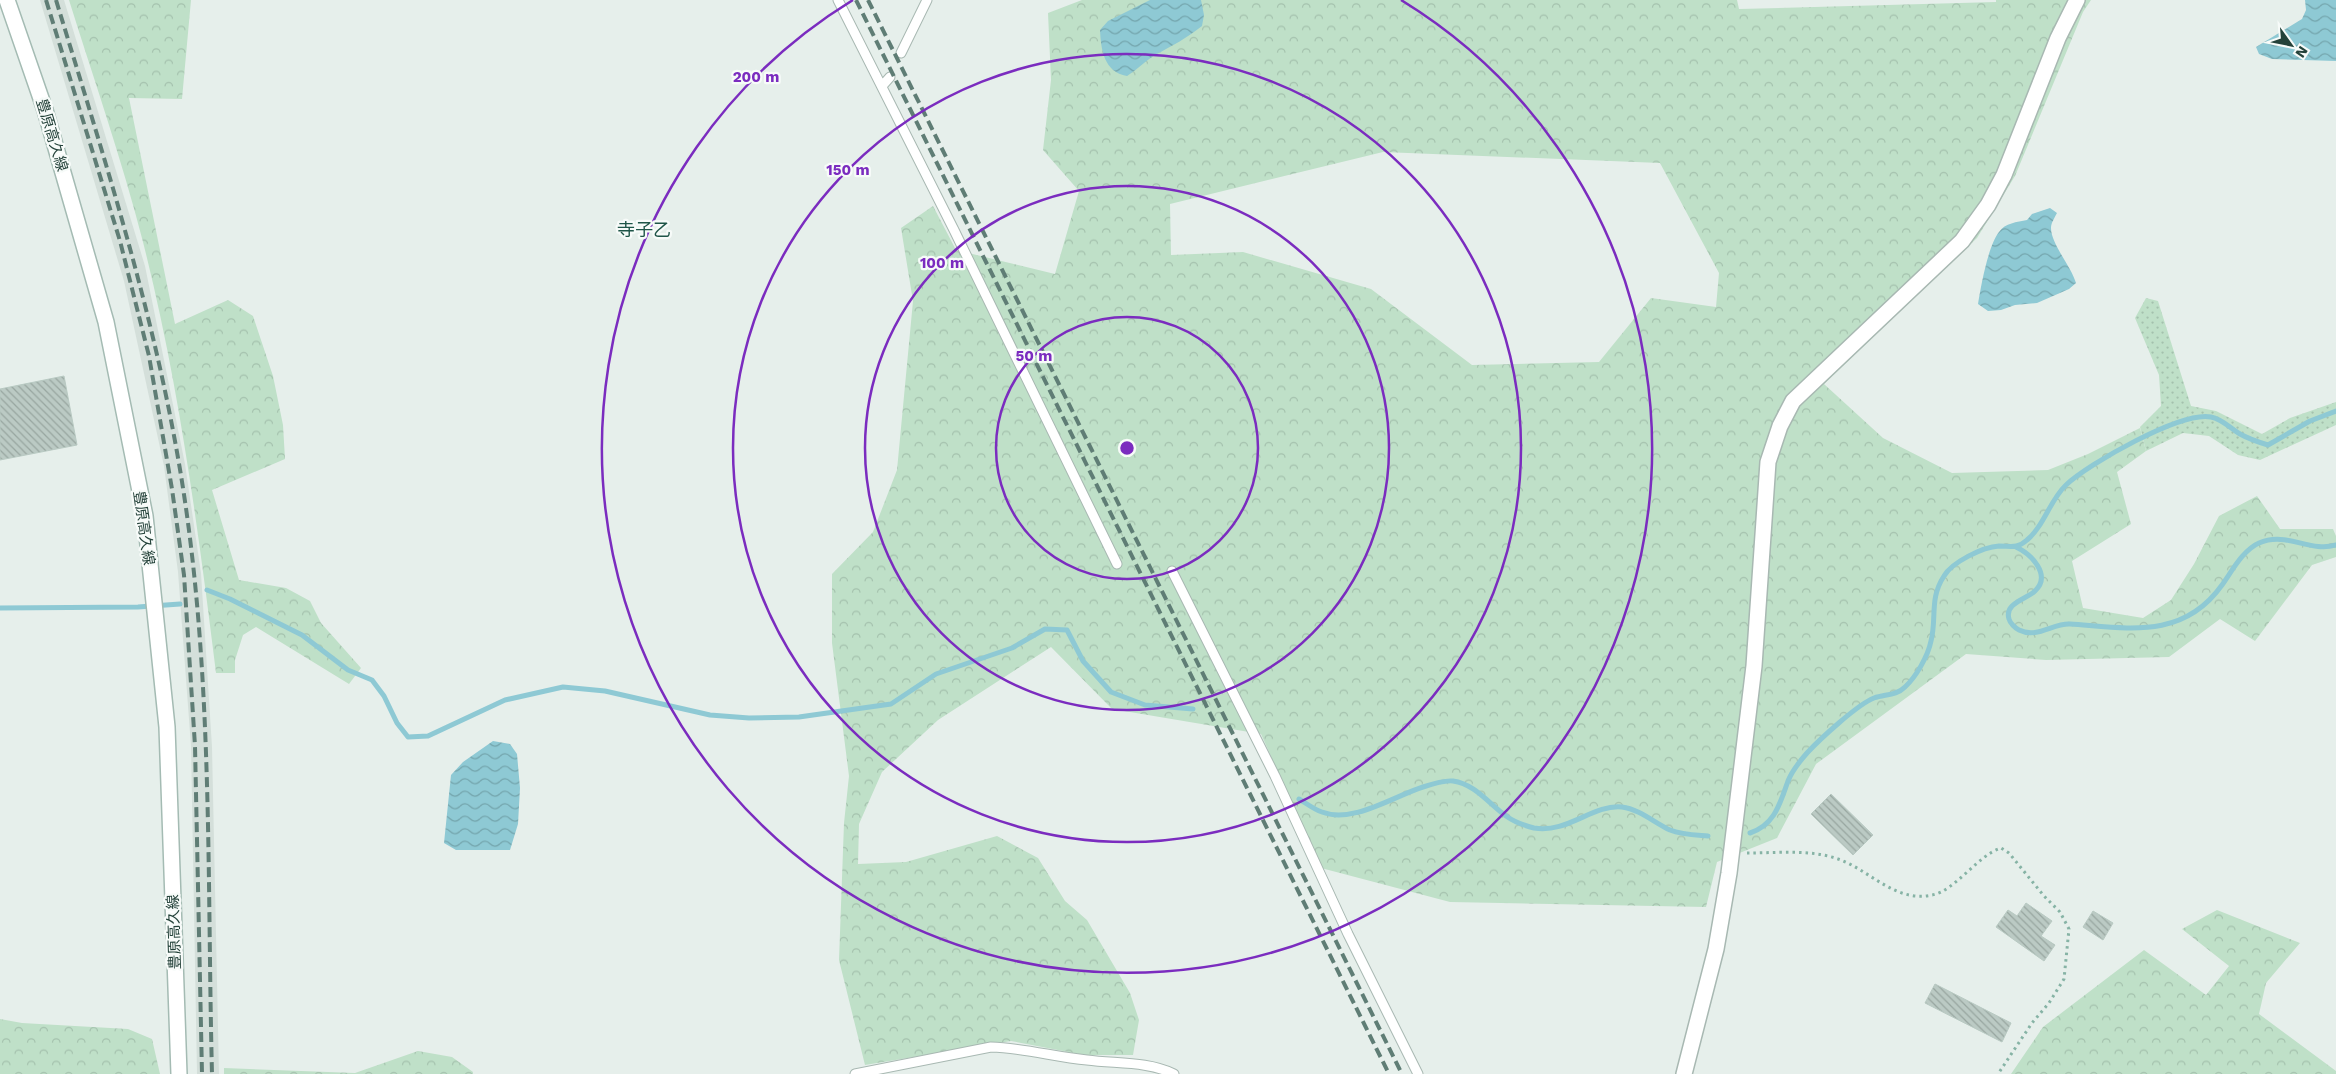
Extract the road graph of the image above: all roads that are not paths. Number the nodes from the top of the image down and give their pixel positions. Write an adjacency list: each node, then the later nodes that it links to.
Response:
1 (7, 0): 10 (street, 豊原高久線)
2 (838, 0): 7 (lane)
3 (927, 0): 5 (lane)
4 (2077, 0): 14 (street)
5 (902, 53)
6 (890, 77): 7 (lane)
7 (882, 86): 8 (lane)
8 (1118, 564)
9 (1172, 571): 13 (lane)
10 (179, 1074)
11 (856, 1074): 12 (lane)
12 (1174, 1074)
13 (1418, 1074)
14 (1684, 1074)

